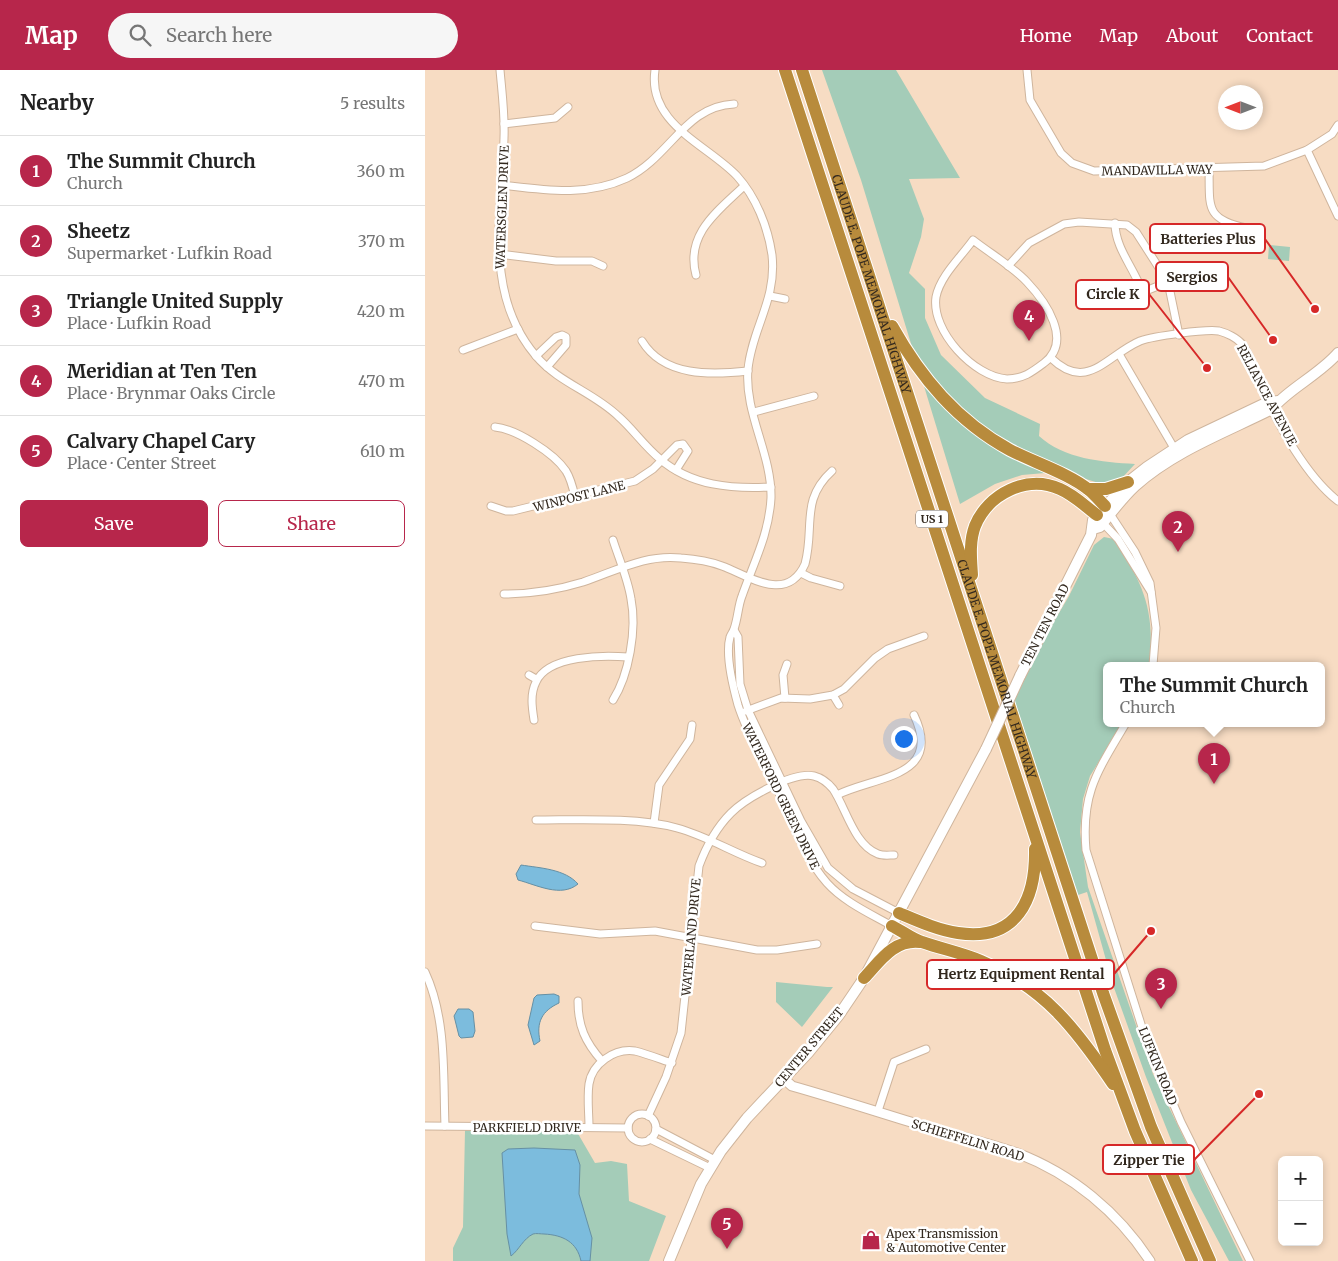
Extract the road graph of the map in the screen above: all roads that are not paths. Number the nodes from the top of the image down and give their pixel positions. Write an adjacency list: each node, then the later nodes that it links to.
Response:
1 (500, 70): 8 (street, WATERSGLEN DRIVE)
2 (655, 70): 10 (street, WATERFORD GREEN DRIVE)
3 (785, 70): 83 (highway, CLAUDE E. POPE MEMORIAL HIGHWAY / US 1)
4 (802, 70): 28 (highway, CLAUDE E. POPE MEMORIAL HIGHWAY / US 1)
5 (1027, 70): 14 (street, MANDAVILLA WAY)
6 (735, 104): 10 (street)
7 (568, 108): 8 (street)
8 (504, 124): 15 (street, WATERSGLEN DRIVE)
9 (1338, 125): 11 (street, MANDAVILLA WAY)
10 (681, 132): 15 (street); 16 (street, WATERFORD GREEN DRIVE)
11 (1332, 134): 12 (street); 13 (street, MANDAVILLA WAY)
12 (1338, 140)
13 (1307, 150): 14 (street, MANDAVILLA WAY); 17 (street)
14 (1209, 168): 19 (street)
15 (502, 185): 20 (street, WATERSGLEN DRIVE)
16 (744, 186): 23 (street); 26 (street, WATERFORD GREEN DRIVE)
17 (1338, 216)
18 (1115, 223): 22 (street); 24 (street); 25 (street)
19 (1246, 228)
20 (499, 254): 21 (street); 30 (street, WATERSGLEN DRIVE)
21 (603, 266)
22 (1008, 266): 37 (street); 37 (street)
23 (696, 275)
24 (1168, 282): 25 (street); 31 (street)
25 (1142, 291): 29 (street)
26 (770, 296): 27 (street); 39 (street, WATERFORD GREEN DRIVE)
27 (785, 299)
28 (878, 300): 50 (highway); 61 (highway, CLAUDE E. POPE MEMORIAL HIGHWAY / US 1)
29 (1095, 305)
30 (517, 329): 33 (street); 36 (street, WATERSGLEN DRIVE)
31 (1179, 334): 35 (street, RELIANCE AVENUE); 41 (street, RELIANCE AVENUE)
32 (642, 341): 39 (street)
33 (463, 350)
34 (1338, 353): 41 (main road, TEN TEN ROAD)
35 (1119, 354): 37 (street, RELIANCE AVENUE); 44 (street)
36 (537, 356): 38 (street, WATERSGLEN DRIVE); 38 (street)
37 (1051, 358)
38 (547, 367): 45 (street, WATERSGLEN DRIVE)
39 (748, 371): 42 (street, WATERFORD GREEN DRIVE)
40 (814, 396): 42 (street)
41 (1273, 404): 44 (main road, TEN TEN ROAD); 52 (street, RELIANCE AVENUE); 54 (main road, TEN TEN ROAD)
42 (754, 412): 49 (street, WATERFORD GREEN DRIVE)
43 (495, 426): 51 (street)
44 (1174, 448): 48 (main road, TEN TEN ROAD)
45 (661, 460): 46 (street, WATERSGLEN DRIVE); 46 (street, WINPOST LANE); 51 (street, WINPOST LANE)
46 (676, 470): 49 (street, WATERSGLEN DRIVE)
47 (832, 471): 57 (street)
48 (1128, 482): 50 (highway); 54 (main road, TEN TEN ROAD)
49 (771, 486): 58 (street, WATERFORD GREEN DRIVE)
50 (1088, 489): 54 (highway)
51 (575, 497): 53 (street, WINPOST LANE)
52 (1338, 501)
53 (491, 506)
54 (1104, 515): 60 (street); 60 (street); 61 (highway); 78 (main road, TEN TEN ROAD, bridge)
55 (613, 540): 56 (street)
56 (622, 567): 58 (street); 62 (street); 64 (street)
57 (801, 572): 58 (street); 59 (street)
58 (749, 578): 73 (street, WATERFORD GREEN DRIVE)
59 (840, 586)
60 (1151, 592): 65 (street)
61 (973, 593): 113 (highway, CLAUDE E. POPE MEMORIAL HIGHWAY / US 1)
62 (504, 594)
63 (924, 636): 69 (street)
64 (629, 657): 68 (street); 71 (street)
65 (1153, 662)
66 (787, 664): 70 (street)
67 (529, 675): 68 (street)
68 (536, 679): 75 (street)
69 (833, 695): 70 (street); 72 (street)
70 (785, 698): 73 (street)
71 (613, 700)
72 (839, 705)
73 (745, 711): 79 (street, WATERFORD GREEN DRIVE)
74 (914, 715): 80 (street)
75 (534, 720)
76 (692, 725): 82 (street)
77 (1124, 727): 114 (street, LUFKIN ROAD)
78 (986, 748): 87 (main road, CENTER STREET)
79 (779, 784): 80 (street, WATERLAND DRIVE); 84 (street, WATERLAND DRIVE); 87 (street, WATERFORD GREEN DRIVE); 89 (street, WATERFORD GREEN DRIVE)
80 (837, 795): 85 (street)
81 (536, 820): 82 (street)
82 (654, 823): 84 (street)
83 (1035, 835): 87 (highway); 100 (highway, CLAUDE E. POPE MEMORIAL HIGHWAY / US 1)
84 (710, 841): 86 (street); 90 (street, WATERLAND DRIVE)
85 (894, 855)
86 (762, 863)
87 (899, 913): 89 (main road, CENTER STREET)
88 (535, 926): 90 (street)
89 (892, 926): 91 (highway); 94 (main road, CENTER STREET)
90 (690, 938): 92 (street); 98 (street, WATERLAND DRIVE)
91 (921, 942): 94 (highway); 100 (highway)
92 (817, 944)
93 (425, 972): 104 (street)
94 (864, 978): 99 (main road, CENTER STREET)
95 (578, 1001): 97 (street)
96 (926, 1049): 101 (street)
97 (602, 1061): 98 (street); 105 (street)
98 (672, 1063): 102 (street, WATERLAND DRIVE)
99 (784, 1079): 101 (street, SCHIEFFELIN ROAD); 109 (main road, CENTER STREET)
100 (1123, 1101): 112 (highway, CLAUDE E. POPE MEMORIAL HIGHWAY / US 1)
101 (878, 1111): 111 (street, SCHIEFFELIN ROAD)
102 (648, 1116): 106 (street); 107 (street)
103 (425, 1126): 104 (street, PARKFIELD DRIVE)
104 (445, 1126): 105 (street, PARKFIELD DRIVE)
105 (589, 1127): 106 (street, PARKFIELD DRIVE)
106 (628, 1128): 108 (street)
107 (655, 1129): 108 (street); 109 (street)
108 (650, 1139): 109 (street)
109 (713, 1164): 110 (main road, CENTER STREET)
110 (669, 1261)
111 (1150, 1261)
112 (1192, 1261)
113 (1210, 1261)
114 (1250, 1261)

